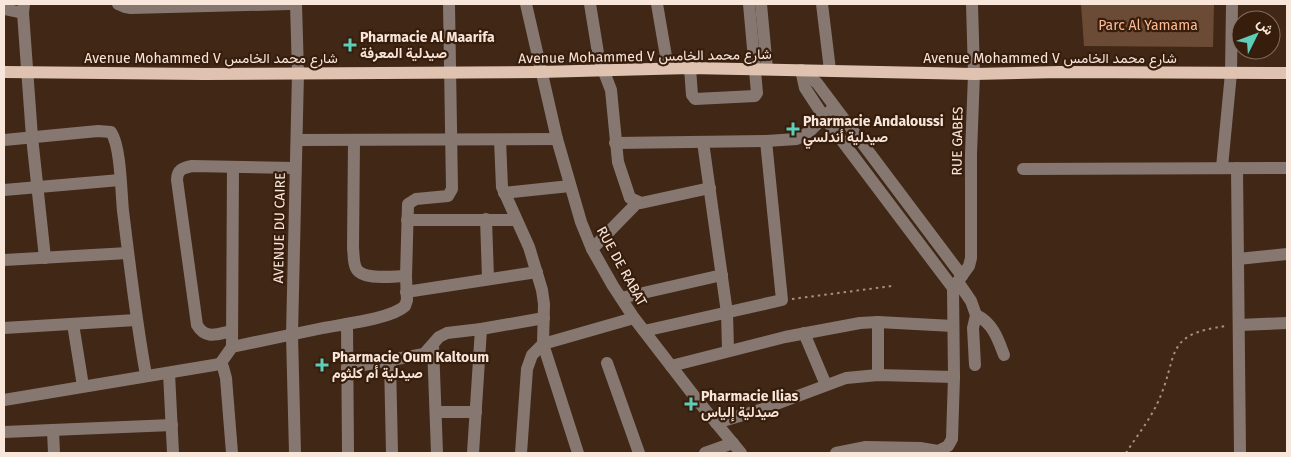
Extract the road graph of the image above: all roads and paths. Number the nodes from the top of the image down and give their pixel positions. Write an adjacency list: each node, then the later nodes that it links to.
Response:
1 (118, 4): 2 (street)
2 (233, 4): 3 (street)
3 (290, 4)
4 (296, 4): 26 (street, AVENUE DU CAIRE)
5 (449, 4): 24 (street)
6 (526, 4): 25 (street, RUE DE RABAT)
7 (590, 4): 18 (street)
8 (656, 4): 16 (street)
9 (749, 4): 19 (street)
10 (761, 4): 19 (street)
11 (822, 4): 21 (street)
12 (972, 4): 29 (street, RUE GABES)
13 (1232, 4): 27 (street)
14 (23, 8): 15 (street); 23 (street)
15 (4, 10)
16 (668, 68): 17 (main road, Avenue Mohammed V شارع محمد الخامس); 18 (main road, Avenue Mohammed V شارع محمد الخامس)
17 (690, 68): 19 (main road, Avenue Mohammed V شارع محمد الخامس); 19 (street)
18 (603, 69): 25 (main road, Avenue Mohammed V شارع محمد الخامس); 41 (street)
19 (760, 69): 20 (main road, Avenue Mohammed V شارع محمد الخامس)
20 (801, 70): 21 (main road, Avenue Mohammed V شارع محمد الخامس); 30 (street); 31 (street)
21 (830, 70): 29 (main road, Avenue Mohammed V شارع محمد الخامس)
22 (4, 72): 23 (main road, Avenue Mohammed V شارع محمد الخامس)
23 (27, 72): 26 (main road, Avenue Mohammed V شارع محمد الخامس); 32 (street)
24 (450, 72): 25 (main road, Avenue Mohammed V شارع محمد الخامس); 26 (main road, Avenue Mohammed V شارع محمد الخامس); 33 (street)
25 (540, 72): 34 (street, RUE DE RABAT)
26 (298, 73): 36 (street, AVENUE DU CAIRE)
27 (1231, 73): 28 (main road, Avenue Mohammed V شارع محمد الخامس); 29 (main road, Avenue Mohammed V شارع محمد الخامس); 45 (street)
28 (1287, 73)
29 (974, 74): 68 (street, RUE GABES)
30 (834, 107): 31 (street); 68 (street)
31 (824, 117): 40 (street); 68 (street)
32 (32, 138): 35 (street); 48 (street); 50 (street)
33 (450, 139): 37 (street); 38 (street); 56 (street)
34 (557, 139): 38 (street); 49 (street, RUE DE RABAT)
35 (4, 140)
36 (297, 140): 37 (street); 43 (street, AVENUE DU CAIRE)
37 (354, 140): 66 (street)
38 (500, 140): 53 (street)
39 (703, 142): 40 (street); 41 (street); 51 (street)
40 (766, 142): 72 (street)
41 (615, 143): 54 (street)
42 (233, 168): 43 (street); 86 (street); 86 (street)
43 (295, 168): 89 (street, AVENUE DU CAIRE)
44 (1023, 168): 45 (street)
45 (1222, 168): 46 (street)
46 (1237, 168): 47 (street); 62 (street)
47 (1287, 168)
48 (120, 180): 50 (street); 59 (street)
49 (570, 186): 53 (street); 58 (street, RUE DE RABAT)
50 (37, 187): 52 (street); 61 (street)
51 (710, 188): 54 (street); 65 (street)
52 (4, 190)
53 (504, 193): 57 (street)
54 (637, 202): 58 (street)
55 (486, 219): 56 (street); 57 (street); 67 (street)
56 (407, 220): 66 (street)
57 (516, 220): 64 (street)
58 (592, 249): 71 (street, RUE DE RABAT)
59 (128, 253): 61 (street); 77 (street)
60 (1287, 254): 62 (street)
61 (45, 258): 63 (street)
62 (1238, 259): 82 (street)
63 (4, 260)
64 (537, 272): 67 (street); 75 (street)
65 (722, 275): 71 (street); 73 (street)
66 (406, 276): 70 (street)
67 (488, 278): 70 (street)
68 (958, 282): 74 (street); 83 (street)
69 (892, 286): 72 (path)
70 (406, 292): 81 (street)
71 (621, 298): 76 (street, RUE DE RABAT)
72 (782, 300): 73 (street)
73 (727, 313): 87 (street); 93 (street)
74 (976, 315): 94 (street); 98 (street)
75 (544, 318): 85 (street); 90 (street)
76 (634, 318): 87 (street, RUE DE RABAT); 90 (street)
77 (136, 320): 80 (street); 102 (street)
78 (878, 322): 83 (street); 88 (street); 103 (street)
79 (1287, 323): 82 (street)
80 (73, 324): 84 (street); 106 (street)
81 (347, 324): 89 (street); 100 (street)
82 (1239, 325): 129 (path); 130 (street)
83 (953, 326): 104 (street)
84 (4, 328)
85 (481, 329): 91 (street); 109 (street)
86 (232, 331): 92 (street)
87 (644, 331): 99 (street, RUE DE RABAT)
88 (804, 333): 93 (street); 105 (street)
89 (292, 335): 92 (street); 119 (street, AVENUE DU CAIRE)
90 (543, 344): 124 (street); 125 (street)
91 (433, 345): 95 (street); 108 (street)
92 (232, 347): 97 (street)
93 (728, 350): 99 (street)
94 (1004, 355)
95 (390, 361): 100 (street); 121 (street)
96 (607, 363): 126 (street)
97 (220, 364): 101 (street); 118 (street)
98 (975, 365)
99 (671, 366): 110 (street, RUE DE RABAT)
100 (346, 368): 120 (street)
101 (168, 373): 102 (street); 111 (street)
102 (146, 375): 106 (street)
103 (878, 375): 104 (street); 105 (street)
104 (954, 377): 115 (street)
105 (826, 385): 110 (street)
106 (83, 386): 107 (street)
107 (4, 400)
108 (436, 412): 109 (street); 122 (street)
109 (476, 412): 123 (street)
110 (716, 423): 114 (street, RUE DE RABAT)
111 (172, 425): 112 (street); 117 (street)
112 (53, 431): 113 (street); 116 (street)
113 (4, 432)
114 (737, 448): 127 (street)
115 (951, 450): 128 (street)
116 (54, 453)
117 (173, 453)
118 (232, 453)
119 (295, 453)
120 (348, 453)
121 (392, 453)
122 (438, 453)
123 (473, 453)
124 (521, 453)
125 (578, 453)
126 (639, 453)
127 (705, 453)
128 (836, 453)
129 (1126, 453)
130 (1240, 453)

